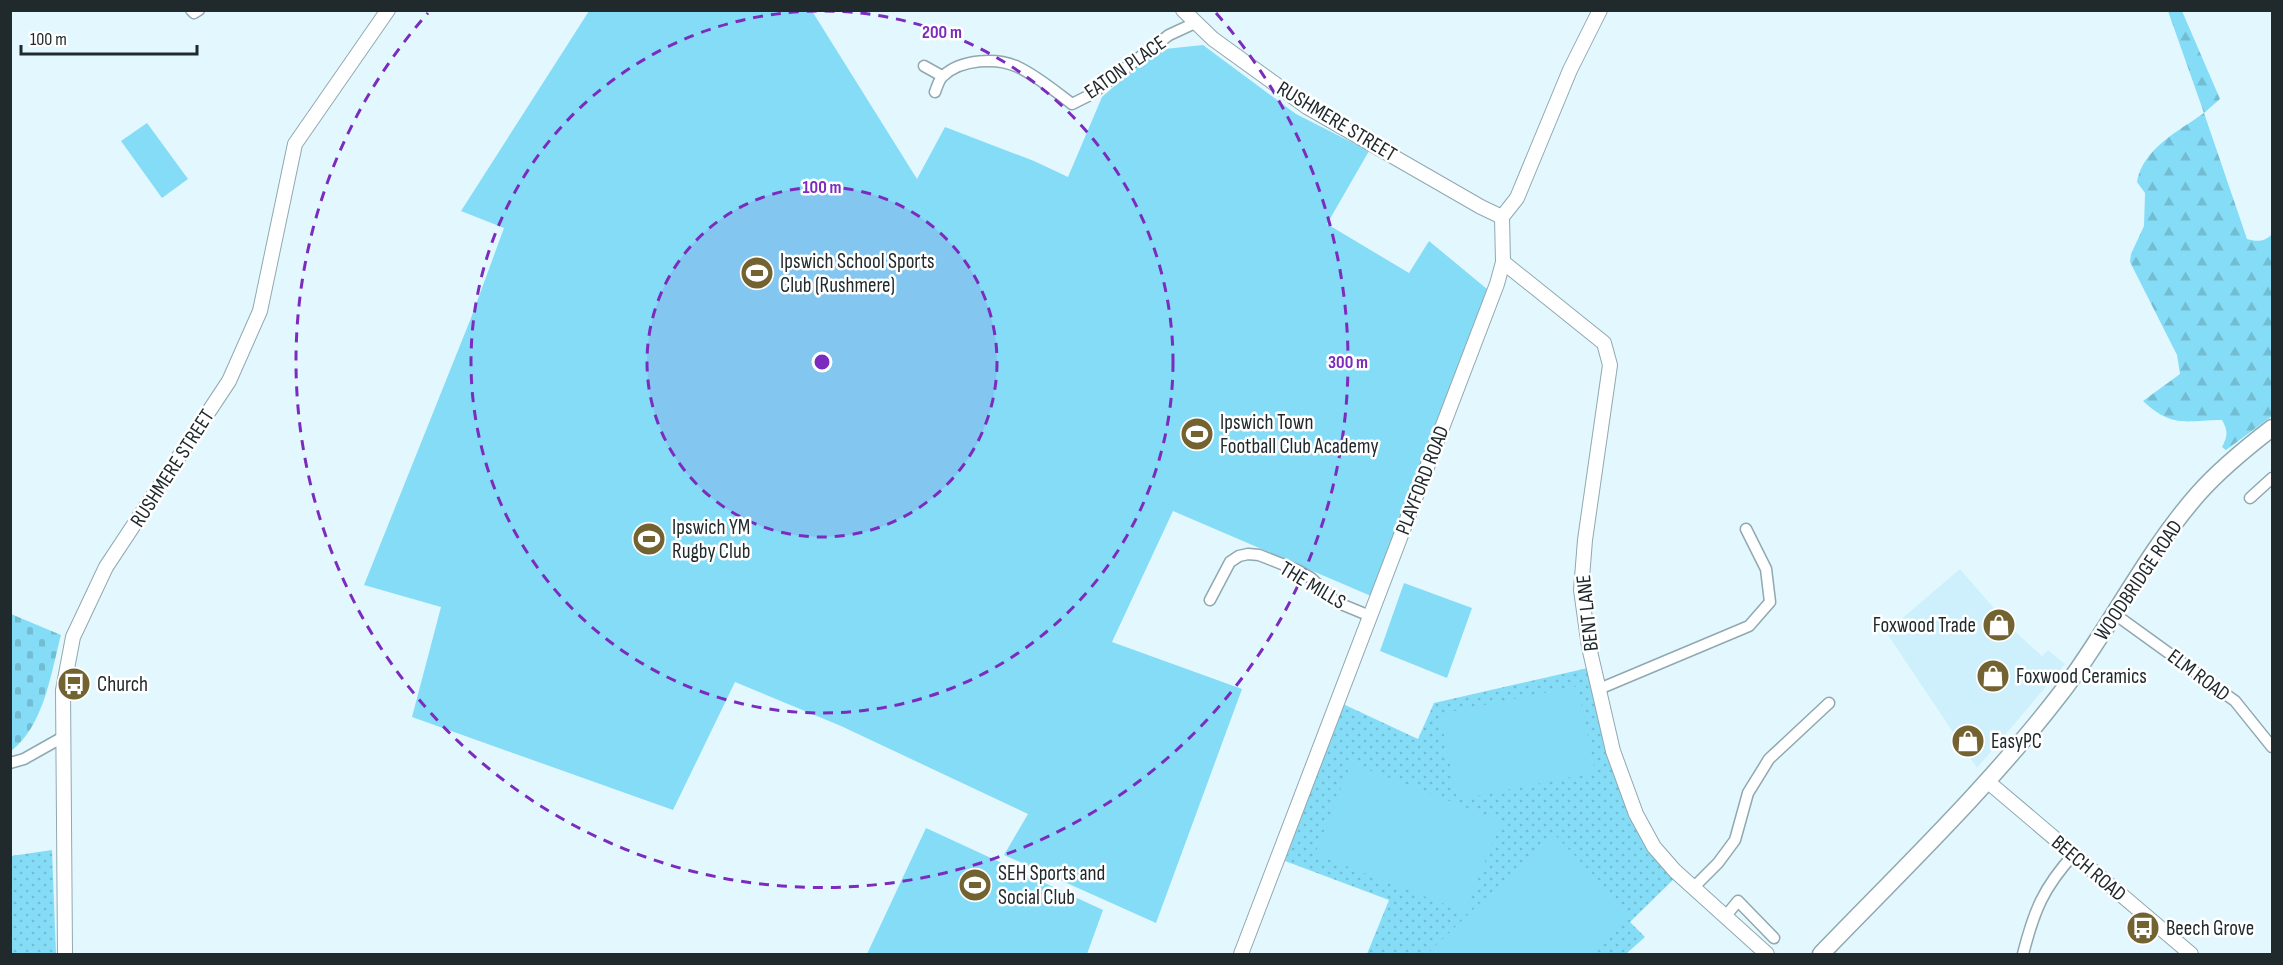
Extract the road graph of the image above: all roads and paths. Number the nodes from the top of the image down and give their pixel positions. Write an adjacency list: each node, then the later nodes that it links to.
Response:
1 (191, 10): 2 (street)
2 (200, 10)
3 (388, 10): 21 (street, RUSHMERE STREET)
4 (1183, 10): 6 (street, RUSHMERE STREET)
5 (1600, 10): 10 (street)
6 (1195, 23): 8 (street, EATON PLACE); 10 (street, RUSHMERE STREET)
7 (924, 66): 8 (street)
8 (942, 76): 9 (street)
9 (935, 92)
10 (1502, 216): 11 (street, PLAYFORD ROAD)
11 (1503, 262): 18 (street, PLAYFORD ROAD); 19 (street, BENT LANE)
12 (2272, 428): 17 (main road, WOODBRIDGE ROAD)
13 (2272, 478): 14 (street)
14 (2250, 498)
15 (1746, 530): 19 (street)
16 (1210, 600): 18 (street, THE MILLS)
17 (2116, 615): 22 (street, ELM ROAD); 24 (main road, WOODBRIDGE ROAD)
18 (1370, 616): 30 (street, PLAYFORD ROAD)
19 (1599, 689): 26 (street, BENT LANE)
20 (1829, 703): 26 (street)
21 (63, 737): 23 (street); 29 (street, RUSHMERE STREET)
22 (2272, 747)
23 (10, 763)
24 (1987, 781): 25 (street, BEECH ROAD); 32 (main road, WOODBRIDGE ROAD)
25 (2074, 854): 33 (street); 34 (street, BEECH ROAD)
26 (1693, 888): 27 (street, BENT LANE)
27 (1725, 917): 28 (street); 31 (street, BENT LANE)
28 (1774, 938)
29 (64, 954)
30 (1241, 954)
31 (1767, 954)
32 (1821, 954)
33 (2023, 954)
34 (2191, 954)

